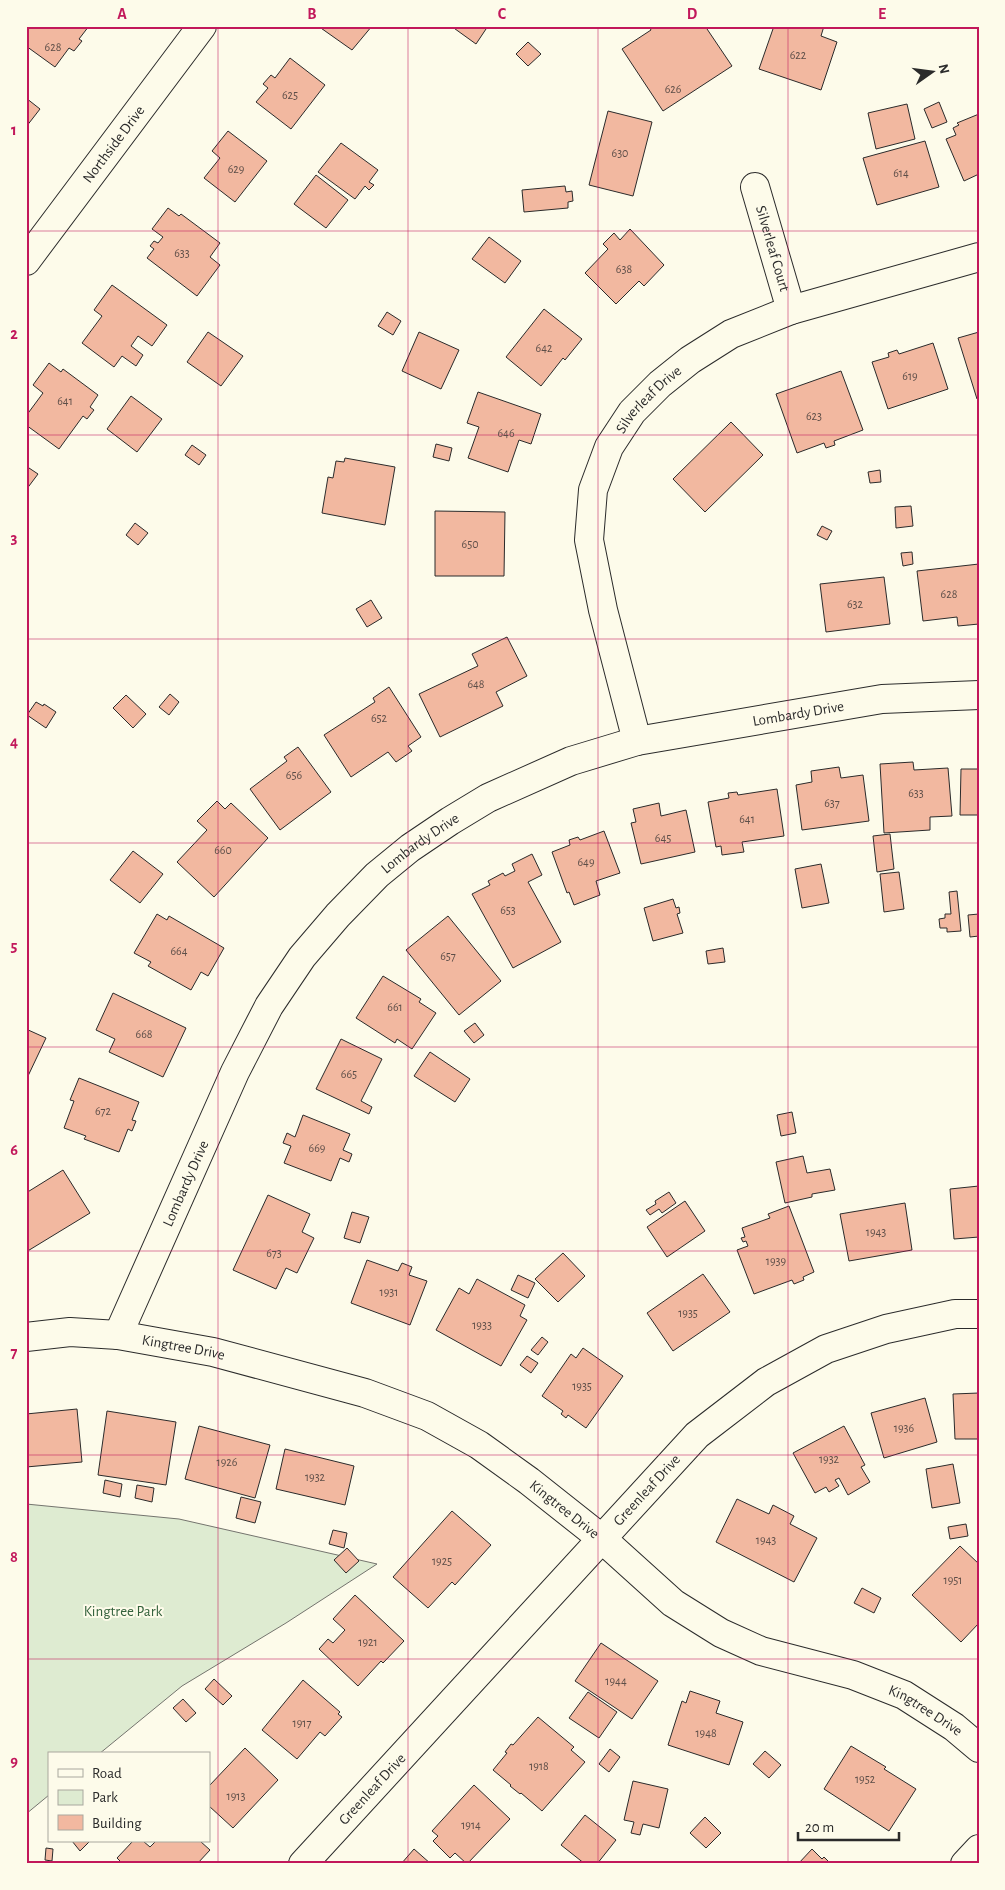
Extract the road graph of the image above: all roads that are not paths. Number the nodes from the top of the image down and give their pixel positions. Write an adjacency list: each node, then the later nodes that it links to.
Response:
1 (202, 26): 4 (street, Northside Drive)
2 (755, 187): 5 (street, Silverleaf Court)
3 (979, 257): 5 (street, Silverleaf Drive)
4 (26, 261)
5 (791, 310): 7 (street, Silverleaf Drive)
6 (979, 694): 7 (street, Lombardy Drive)
7 (637, 741): 9 (street, Lombardy Drive)
8 (979, 1314): 11 (street, Greenleaf Drive)
9 (118, 1335): 10 (street, Kingtree Drive); 11 (street, Kingtree Drive)
10 (26, 1337)
11 (601, 1538): 12 (street, Kingtree Drive); 14 (street, Greenleaf Drive)
12 (979, 1748)
13 (979, 1849): 15 (street)
14 (303, 1864)
15 (965, 1864)

